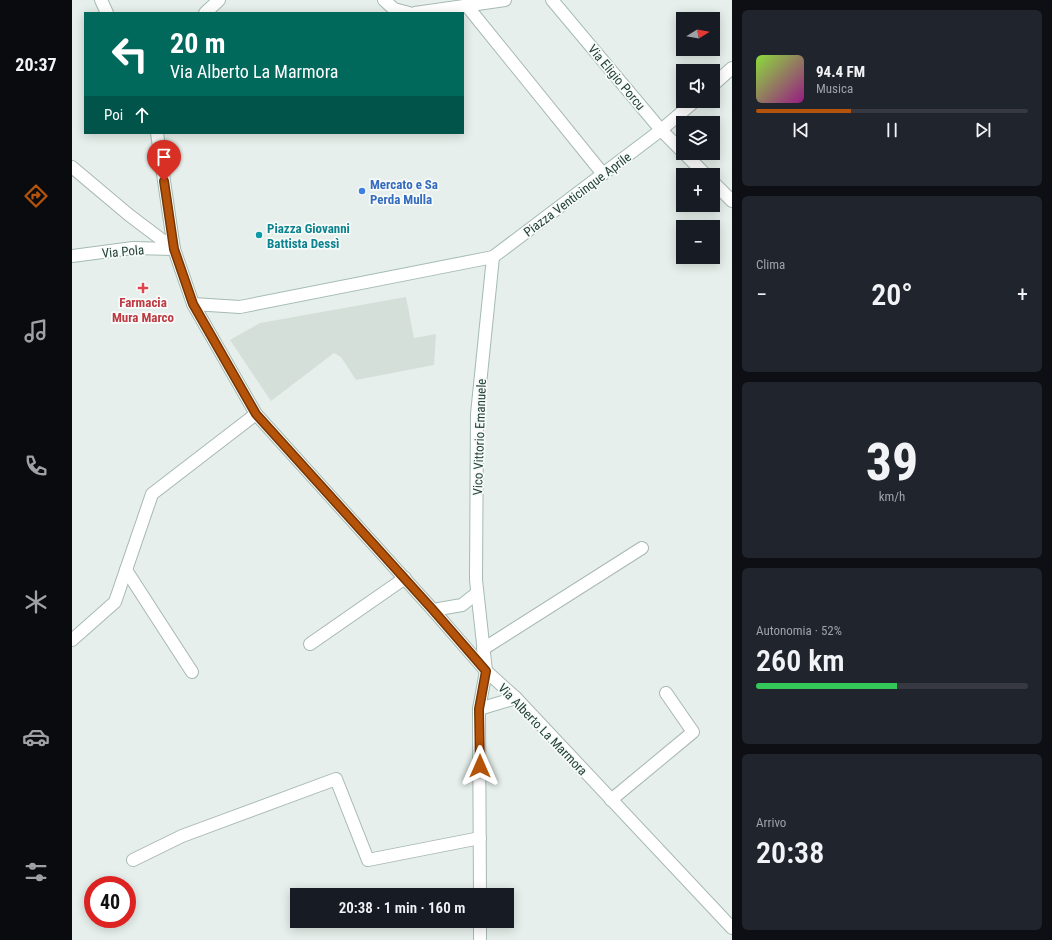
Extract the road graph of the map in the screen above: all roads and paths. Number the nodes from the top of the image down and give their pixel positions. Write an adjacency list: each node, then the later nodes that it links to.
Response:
1 (101, 0): 7 (street)
2 (219, 0): 8 (street)
3 (384, 0): 9 (street)
4 (505, 0): 6 (street)
5 (552, 0): 14 (street, Via Eligio Porcu)
6 (467, 6): 10 (street); 20 (street)
7 (107, 12)
8 (206, 12)
9 (405, 12)
10 (422, 12)
11 (732, 68): 12 (street)
12 (720, 79)
13 (687, 108): 14 (street, Piazza Venticinque Aprile)
14 (661, 130): 16 (street, Via Eligio Porcu); 20 (street, Piazza Venticinque Aprile)
15 (157, 134): 23 (street, Via Alberto La Marmora)
16 (676, 146)
17 (690, 160): 19 (street, Via Eligio Porcu)
18 (72, 167): 23 (street)
19 (699, 168)
20 (603, 174): 25 (street, Piazza Venticinque Aprile)
21 (720, 189): 22 (street)
22 (732, 201)
23 (174, 249): 24 (street, Via Pola); 26 (street, Via Alberto La Marmora)
24 (72, 256)
25 (493, 257): 26 (street); 31 (street, Vico Vittorio Emanuele)
26 (193, 304): 27 (street, Via Alberto La Marmora)
27 (256, 414): 29 (street); 30 (street, Via Alberto La Marmora)
28 (642, 548): 35 (street)
29 (126, 570): 33 (street); 37 (street)
30 (405, 578): 32 (street, Via Alberto La Marmora); 34 (street)
31 (477, 593): 32 (street); 35 (street, Vico Vittorio Emanuele)
32 (433, 610): 36 (street, Via Alberto La Marmora)
33 (72, 640)
34 (310, 644)
35 (483, 649): 36 (street, Vico Vittorio Emanuele)
36 (486, 671): 39 (street, Via Alberto La Marmora); 40 (street, Vico Vittorio Emanuele)
37 (192, 672)
38 (666, 693): 41 (street)
39 (516, 698): 40 (street); 41 (street, Via Alberto La Marmora)
40 (479, 709): 42 (street, Vico Vittorio Emanuele)
41 (611, 800): 46 (street, Via Alberto La Marmora)
42 (480, 838): 43 (street); 44 (street, Vico Vittorio Emanuele)
43 (133, 860)
44 (480, 888)
45 (480, 928): 47 (street)
46 (732, 928)
47 (480, 940)

